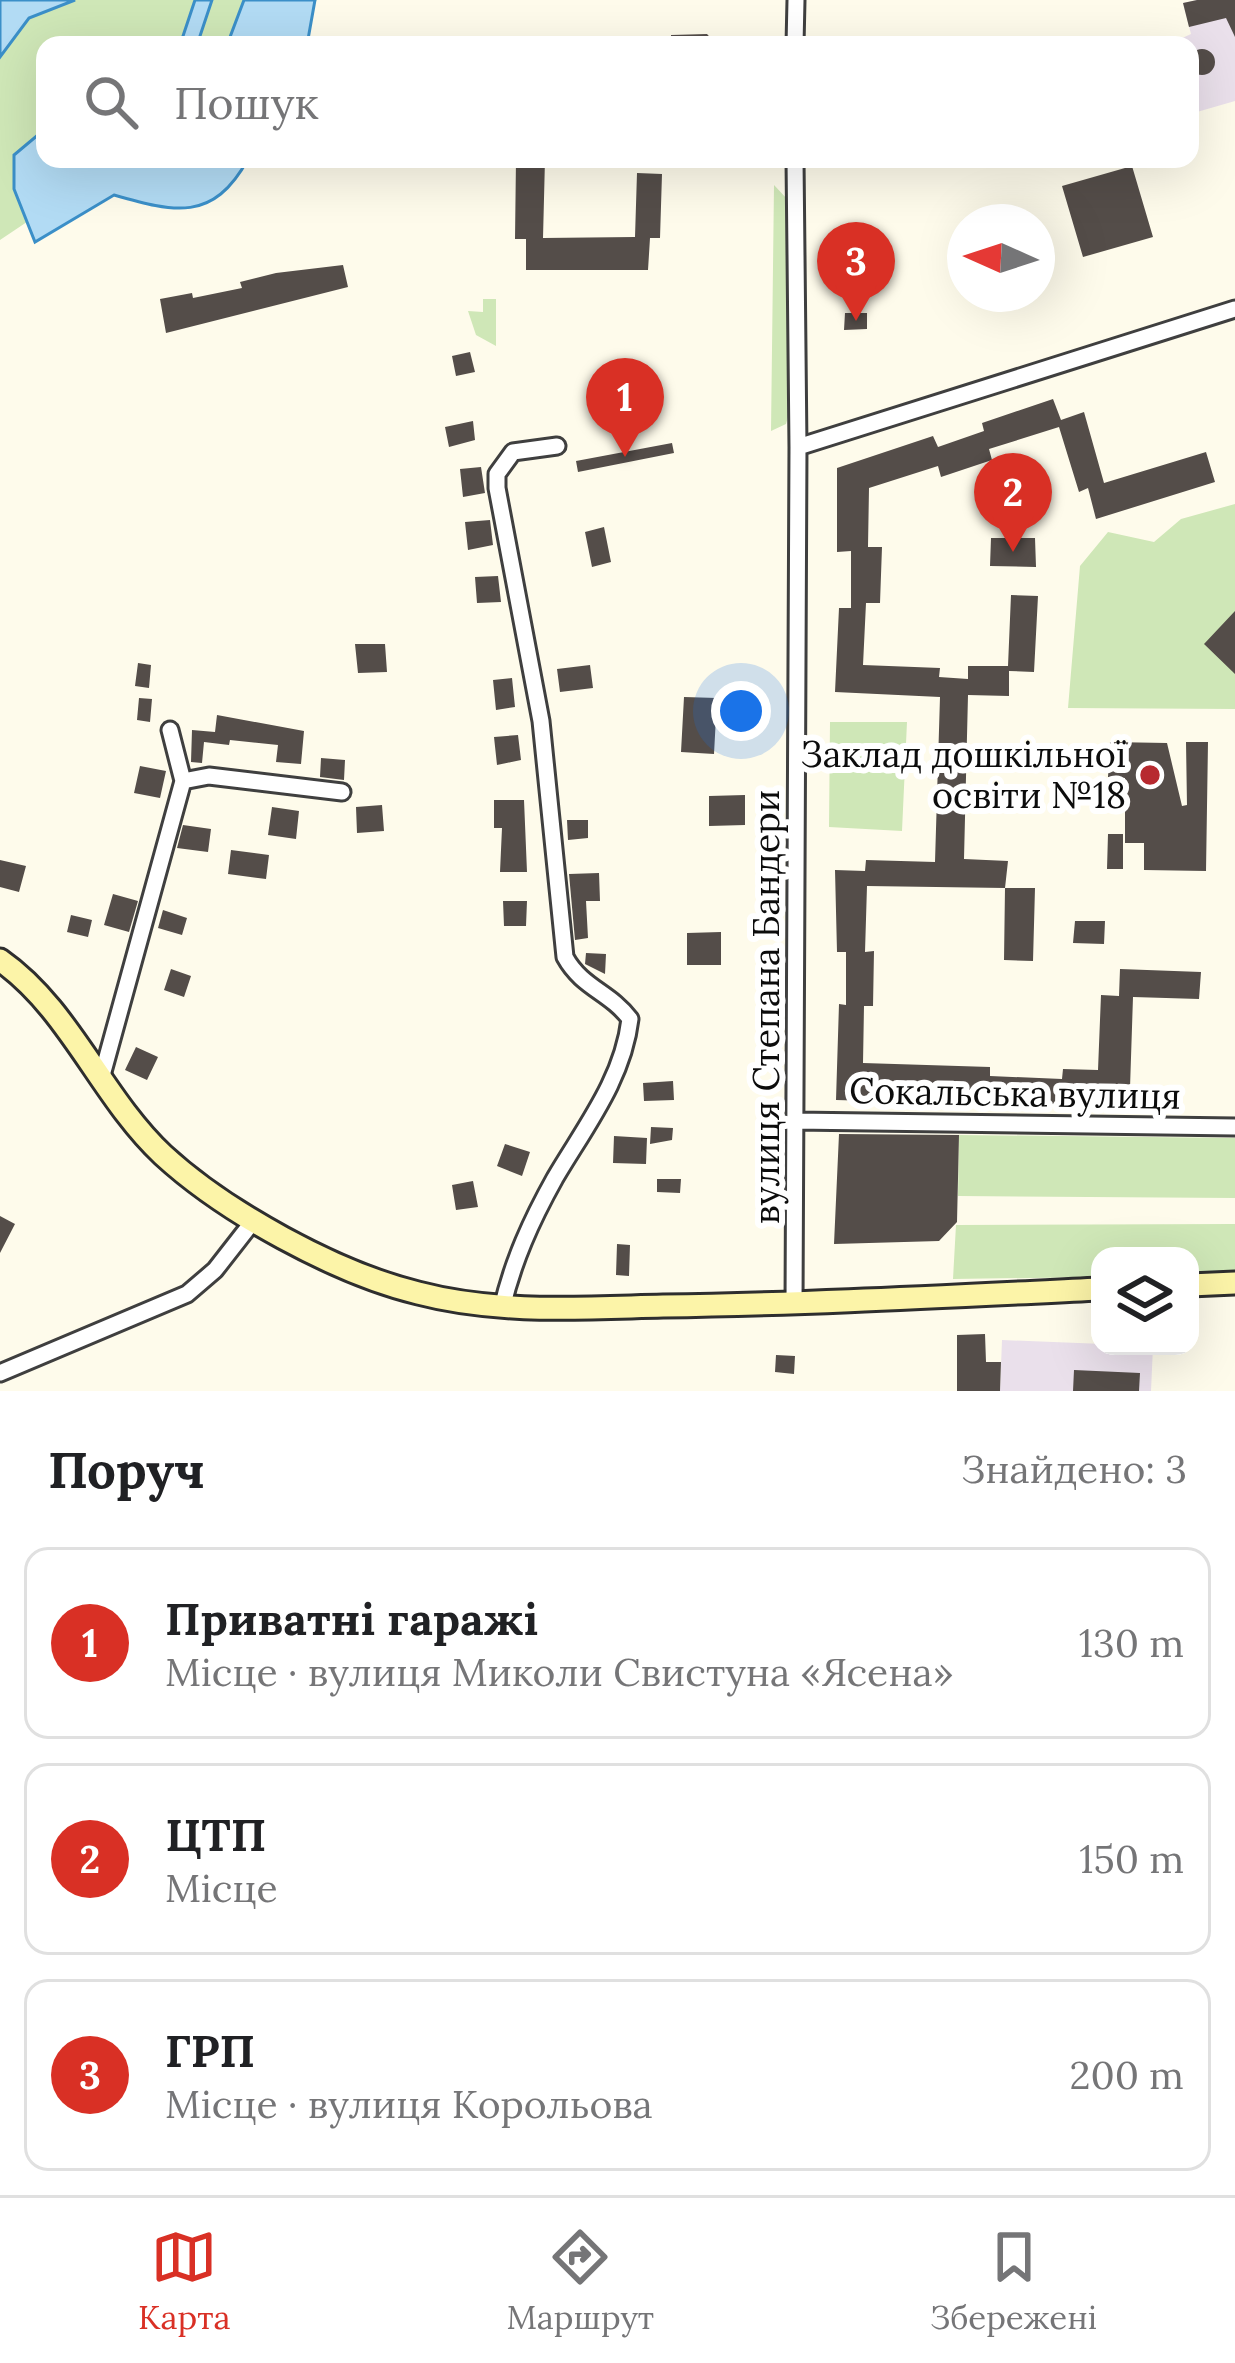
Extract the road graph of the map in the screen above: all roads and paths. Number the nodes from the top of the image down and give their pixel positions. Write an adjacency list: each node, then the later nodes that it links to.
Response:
1 (796, 0): 2 (street)
2 (795, 36)
3 (796, 168): 6 (street, вулиця Степана Бандери)
4 (1235, 309): 6 (street)
5 (557, 446): 19 (street)
6 (799, 447): 12 (street, вулиця Степана Бандери)
7 (170, 730): 8 (street)
8 (183, 781): 9 (street); 11 (street)
9 (342, 792)
10 (0, 960): 11 (street)
11 (101, 1079): 14 (street)
12 (795, 1121): 13 (street, Сокальська вулиця); 18 (street, вулиця Степана Бандери)
13 (1235, 1127)
14 (254, 1220): 19 (street); 20 (street)
15 (1235, 1283): 16 (street)
16 (1199, 1285)
17 (1091, 1289): 18 (street)
18 (794, 1305): 19 (street)
19 (502, 1308)
20 (0, 1373)

